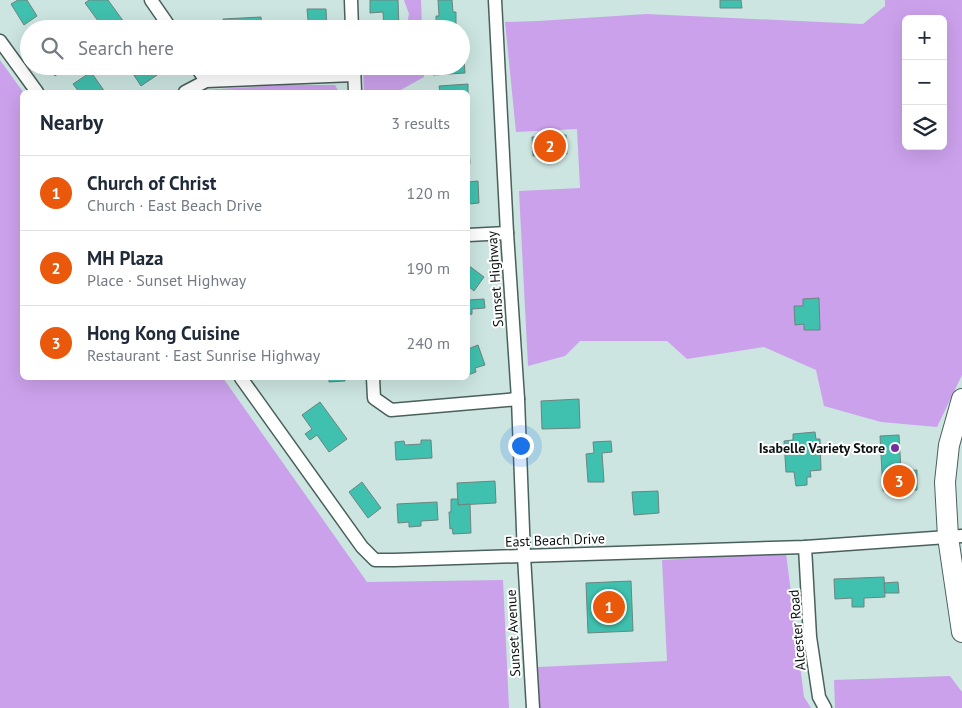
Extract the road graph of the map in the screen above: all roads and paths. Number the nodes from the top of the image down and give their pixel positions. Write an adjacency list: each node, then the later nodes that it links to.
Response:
1 (151, 0): 4 (street)
2 (351, 0): 5 (street)
3 (495, 0): 16 (street, Sunset Highway)
4 (165, 20)
5 (352, 20)
6 (0, 41): 7 (street)
7 (20, 69)
8 (25, 75): 13 (street)
9 (202, 75): 12 (street)
10 (295, 75): 12 (street)
11 (354, 75): 15 (street)
12 (206, 81): 14 (street)
13 (36, 90)
14 (189, 90)
15 (355, 90)
16 (507, 233): 17 (street); 20 (street, Sunset Highway)
17 (470, 235)
18 (242, 380): 24 (street, East Beach Drive)
19 (373, 380): 20 (street)
20 (518, 399): 24 (street, Sunset Highway)
21 (962, 399): 22 (main road)
22 (955, 537): 23 (street, East Beach Drive); 25 (main road)
23 (805, 547): 24 (street, East Beach Drive); 27 (street, Alcester Road)
24 (524, 556): 26 (street, Sunset Avenue)
25 (962, 632)
26 (533, 708)
27 (825, 708)

